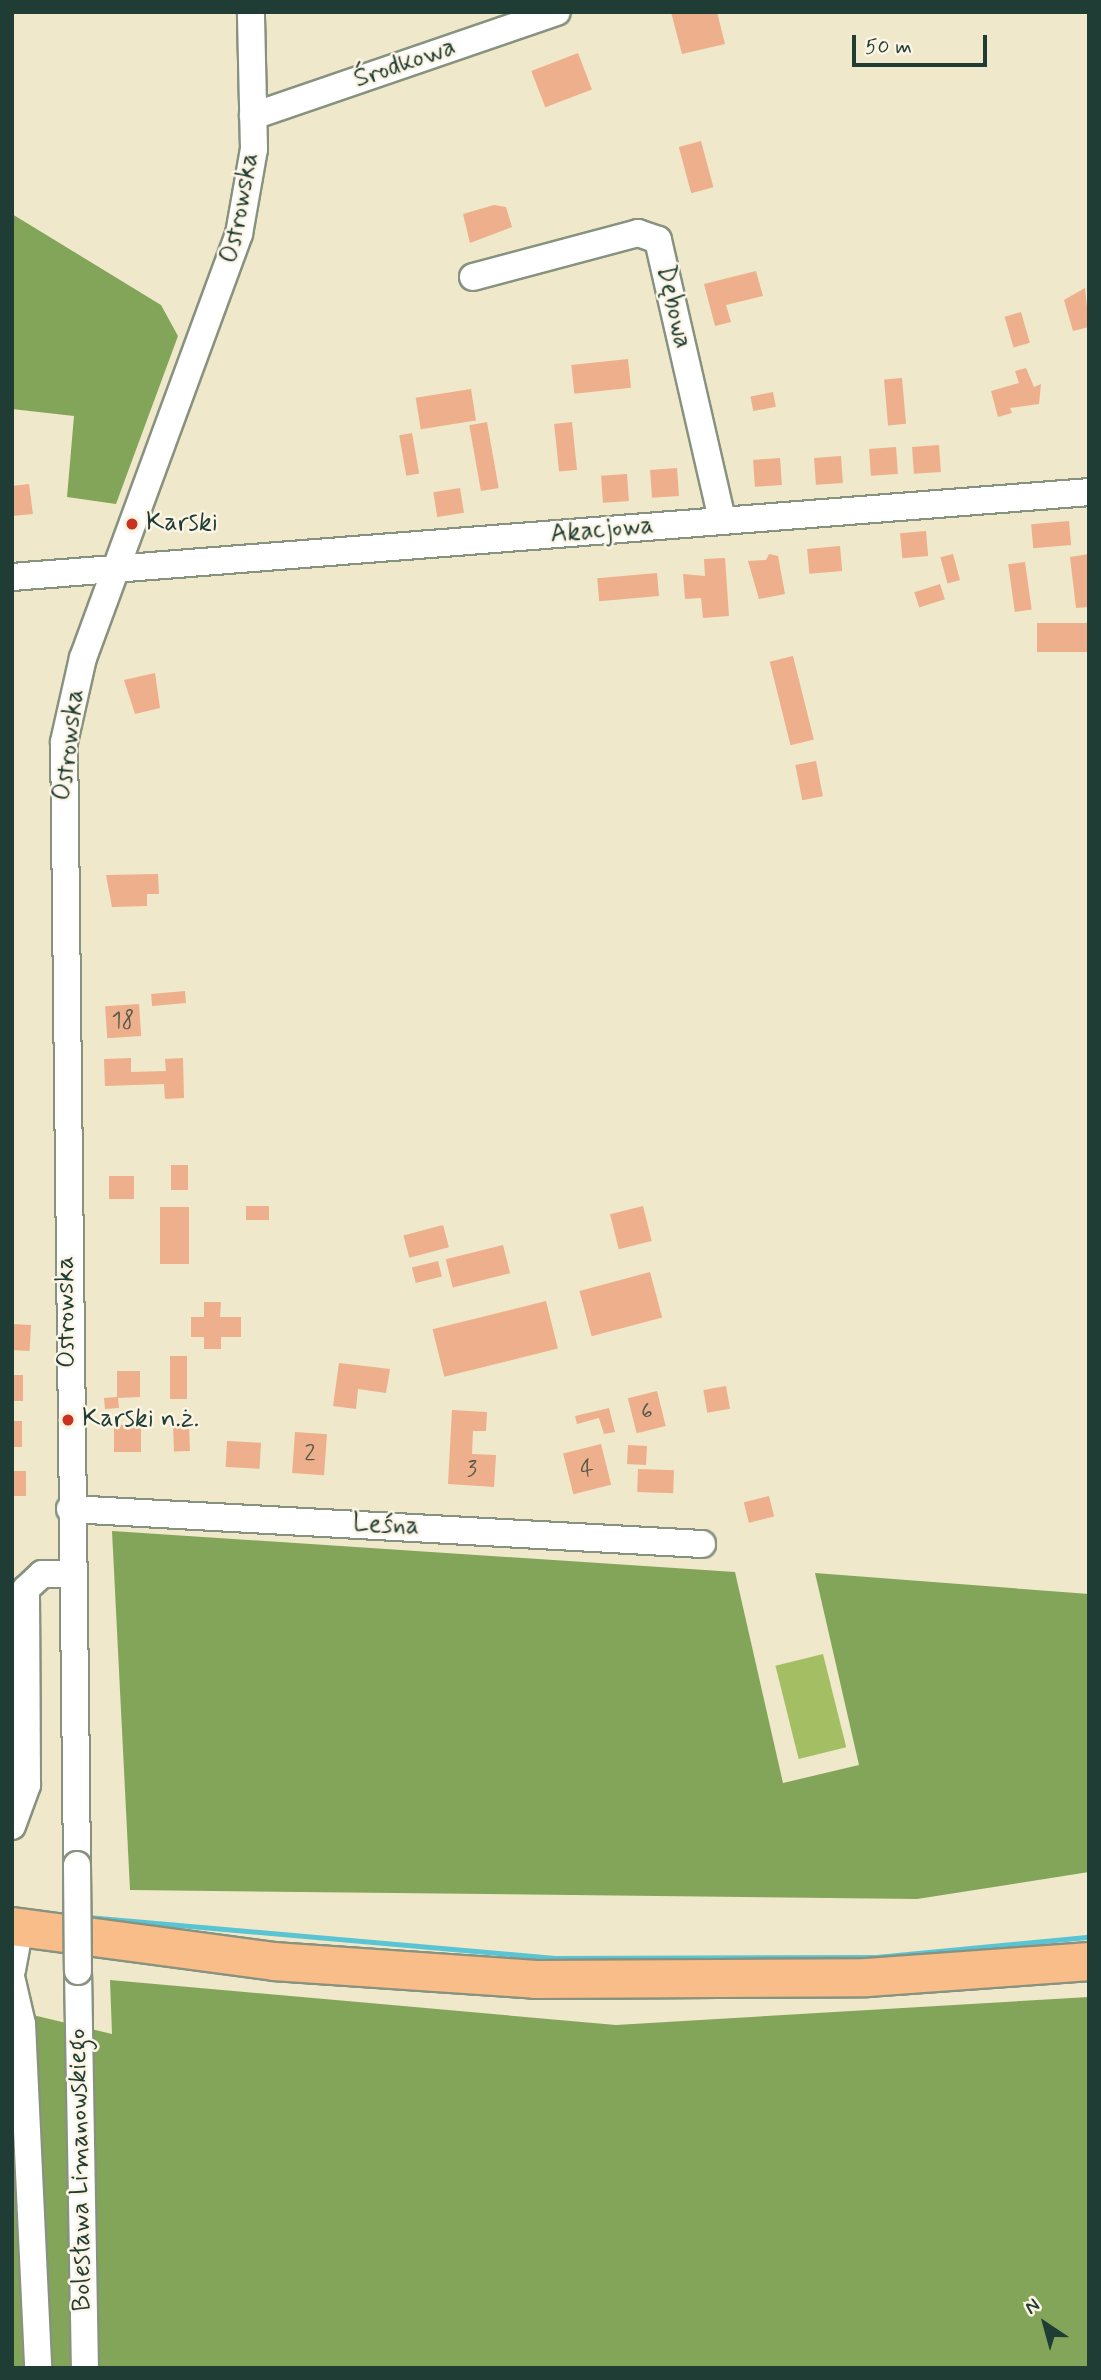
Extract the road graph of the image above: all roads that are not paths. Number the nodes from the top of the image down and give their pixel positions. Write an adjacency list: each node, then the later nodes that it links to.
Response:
1 (251, 12): 3 (street, Ostrowska)
2 (557, 12): 3 (street, Środkowa)
3 (253, 116): 7 (street, Ostrowska)
4 (473, 277): 6 (street, Dębowa)
5 (1089, 492): 6 (street, Akacjowa)
6 (722, 520): 7 (street, Akacjowa)
7 (115, 569): 8 (street); 9 (street, Ostrowska)
8 (12, 577)
9 (70, 1508): 10 (street, Leśna); 11 (street, Ostrowska)
10 (702, 1544)
11 (72, 1574): 12 (street); 13 (street, Ostrowska)
12 (12, 1826)
13 (77, 1865): 19 (street, Bolesława Limanowskiego, bridge)
14 (16, 1927): 15 (highway); 16 (street)
15 (1089, 1961)
16 (12, 1970)
17 (12, 1981): 18 (street)
18 (38, 2368)
19 (85, 2368)

